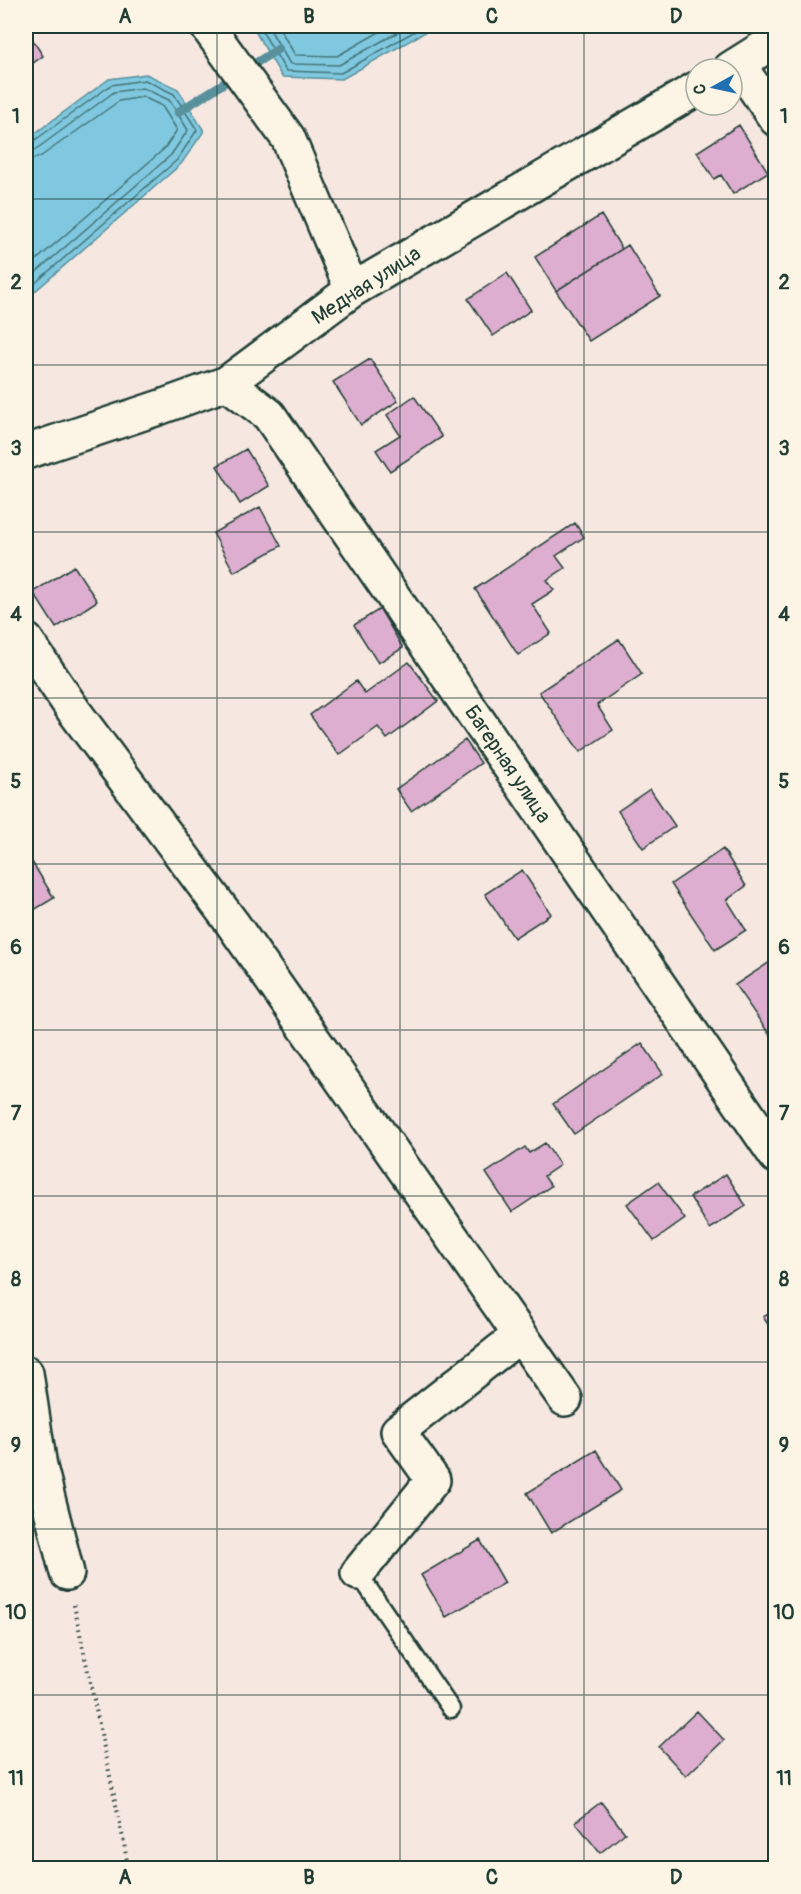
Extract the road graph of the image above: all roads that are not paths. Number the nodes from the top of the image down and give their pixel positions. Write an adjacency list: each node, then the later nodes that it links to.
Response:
1 (207, 26): 7 (street)
2 (776, 40): 3 (street)
3 (744, 61)
4 (744, 79): 6 (street)
5 (684, 96): 7 (street, Медная улица)
6 (776, 119)
7 (352, 290): 8 (street, Медная улица)
8 (227, 383): 9 (street, Медная улица); 11 (street, Багерная улица)
9 (26, 452)
10 (26, 640): 12 (street)
11 (776, 1156)
12 (520, 1335): 14 (street); 16 (street)
13 (26, 1373): 15 (street)
14 (565, 1399)
15 (68, 1572)
16 (358, 1574): 17 (lane)
17 (451, 1709)

